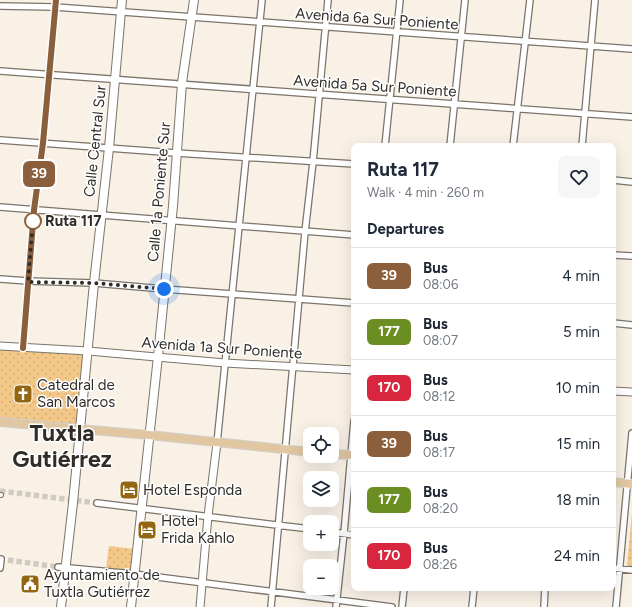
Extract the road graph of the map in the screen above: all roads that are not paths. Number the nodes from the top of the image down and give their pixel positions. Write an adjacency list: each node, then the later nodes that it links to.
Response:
1 (56, 0): 11 (street)
2 (122, 0): 12 (main road, Calle Central Sur)
3 (194, 0): 13 (main road, Calle 1a Poniente Sur)
4 (262, 0): 14 (street)
5 (328, 0): 15 (street)
6 (400, 0): 16 (street)
7 (464, 0): 17 (street)
8 (530, 0): 18 (street)
9 (595, 0): 19 (street)
10 (0, 6): 11 (street, Avenida 6a Sur Poniente)
11 (55, 7): 12 (street, Avenida 6a Sur Poniente); 22 (street)
12 (121, 13): 13 (street, Avenida 6a Sur Poniente); 23 (main road, Calle Central Sur)
13 (192, 18): 14 (street, Avenida 6a Sur Poniente); 24 (main road, Calle 1a Poniente Sur)
14 (259, 23): 15 (street, Avenida 6a Sur Poniente); 25 (street)
15 (326, 28): 16 (street, Avenida 6a Sur Poniente); 26 (street)
16 (397, 33): 17 (street, Avenida 6a Sur Poniente); 27 (street)
17 (460, 37): 18 (street, Avenida 6a Sur Poniente); 28 (street)
18 (525, 42): 19 (street, Avenida 6a Sur Poniente); 29 (street)
19 (591, 46): 20 (street, Avenida 6a Sur Poniente); 30 (street)
20 (632, 49)
21 (0, 71): 22 (street, Avenida 5a Sur Poniente)
22 (50, 74): 23 (street, Avenida 5a Sur Poniente); 33 (street)
23 (115, 78): 24 (street, Avenida 5a Sur Poniente); 38 (main road, Calle Central Sur)
24 (182, 84): 25 (street, Avenida 5a Sur Poniente); 39 (main road, Calle 1a Poniente Sur)
25 (253, 89): 26 (street, Avenida 5a Sur Poniente); 40 (street)
26 (320, 94): 27 (street, Avenida 5a Sur Poniente); 41 (street)
27 (390, 99): 28 (street, Avenida 5a Sur Poniente); 34 (street)
28 (453, 104): 29 (street, Avenida 5a Sur Poniente); 35 (street)
29 (517, 108): 30 (street, Avenida 5a Sur Poniente); 36 (street)
30 (585, 113): 31 (street, Avenida 5a Sur Poniente); 37 (street)
31 (632, 117)
32 (0, 140): 33 (street)
33 (43, 143): 38 (street); 46 (street)
34 (385, 143)
35 (450, 143)
36 (513, 143)
37 (582, 143)
38 (109, 148): 39 (street); 47 (main road, Calle Central Sur)
39 (176, 153): 40 (street); 48 (main road, Calle 1a Poniente Sur)
40 (246, 158): 41 (street); 49 (street)
41 (313, 162): 42 (street); 50 (street)
42 (351, 164)
43 (616, 180): 44 (street)
44 (632, 182)
45 (0, 207): 46 (street)
46 (34, 210): 47 (street); 55 (street)
47 (101, 216): 48 (street); 56 (main road, Calle Central Sur)
48 (171, 221): 49 (street); 57 (main road, Calle 1a Poniente Sur)
49 (240, 227): 50 (street); 58 (street)
50 (305, 232): 51 (street); 59 (street)
51 (351, 235)
52 (616, 255): 53 (street)
53 (632, 256)
54 (0, 279): 55 (street)
55 (28, 282): 56 (street); 64 (street)
56 (94, 283): 57 (street); 65 (main road, Calle Central Sur)
57 (164, 289): 58 (street); 66 (main road, Calle 1a Poniente Sur)
58 (232, 294): 59 (street); 67 (street)
59 (300, 299): 60 (street); 68 (street)
60 (351, 303)
61 (616, 323): 62 (street)
62 (632, 324)
63 (0, 346): 64 (street, Avenida 1a Sur Poniente)
64 (23, 348): 65 (street, Avenida 1a Sur Poniente)
65 (88, 351): 66 (street, Avenida 1a Sur Poniente); 73 (main road, Calle Central Sur)
66 (158, 356): 67 (street, Avenida 1a Sur Poniente); 75 (main road, Calle 1a Poniente Sur)
67 (225, 363): 68 (street, Avenida 1a Sur Poniente); 76 (street)
68 (294, 367): 69 (street, Avenida 1a Sur Poniente); 77 (street)
69 (351, 370)
70 (616, 391): 71 (street)
71 (632, 392)
72 (0, 422): 73 (main road)
73 (80, 429): 75 (main road); 94 (main road, Calle Central Sur)
74 (632, 433): 83 (street)
75 (150, 435): 76 (main road); 85 (main road, Calle 1a Poniente Sur)
76 (217, 443): 77 (main road); 86 (street)
77 (286, 450): 78 (main road); 87 (street)
78 (303, 451)
79 (339, 454): 80 (main road)
80 (351, 455)
81 (351, 465): 90 (street)
82 (616, 482): 83 (main road)
83 (630, 483): 95 (street)
84 (97, 503): 85 (street)
85 (142, 508): 86 (street); 97 (main road, Calle 1a Poniente Sur)
86 (208, 516): 87 (street); 98 (street)
87 (280, 526): 88 (street); 102 (street)
88 (303, 528)
89 (339, 533): 90 (street)
90 (344, 533): 91 (street); 103 (street)
91 (351, 534)
92 (3, 559): 93 (street)
93 (0, 568)
94 (61, 568): 97 (street); 104 (main road, Calle Central Sur)
95 (616, 568): 96 (street); 113 (street)
96 (632, 570)
97 (134, 574): 98 (street); 105 (main road, Calle 1a Poniente Sur)
98 (202, 584): 102 (street); 106 (street)
99 (404, 591): 110 (street)
100 (474, 591): 111 (street)
101 (546, 591): 112 (street)
102 (273, 592): 103 (street); 107 (street)
103 (337, 600): 108 (street); 109 (street)
104 (60, 607)
105 (131, 607)
106 (200, 607)
107 (271, 607)
108 (336, 607)
109 (392, 607)
110 (402, 607)
111 (472, 607)
112 (544, 607)
113 (616, 607)

